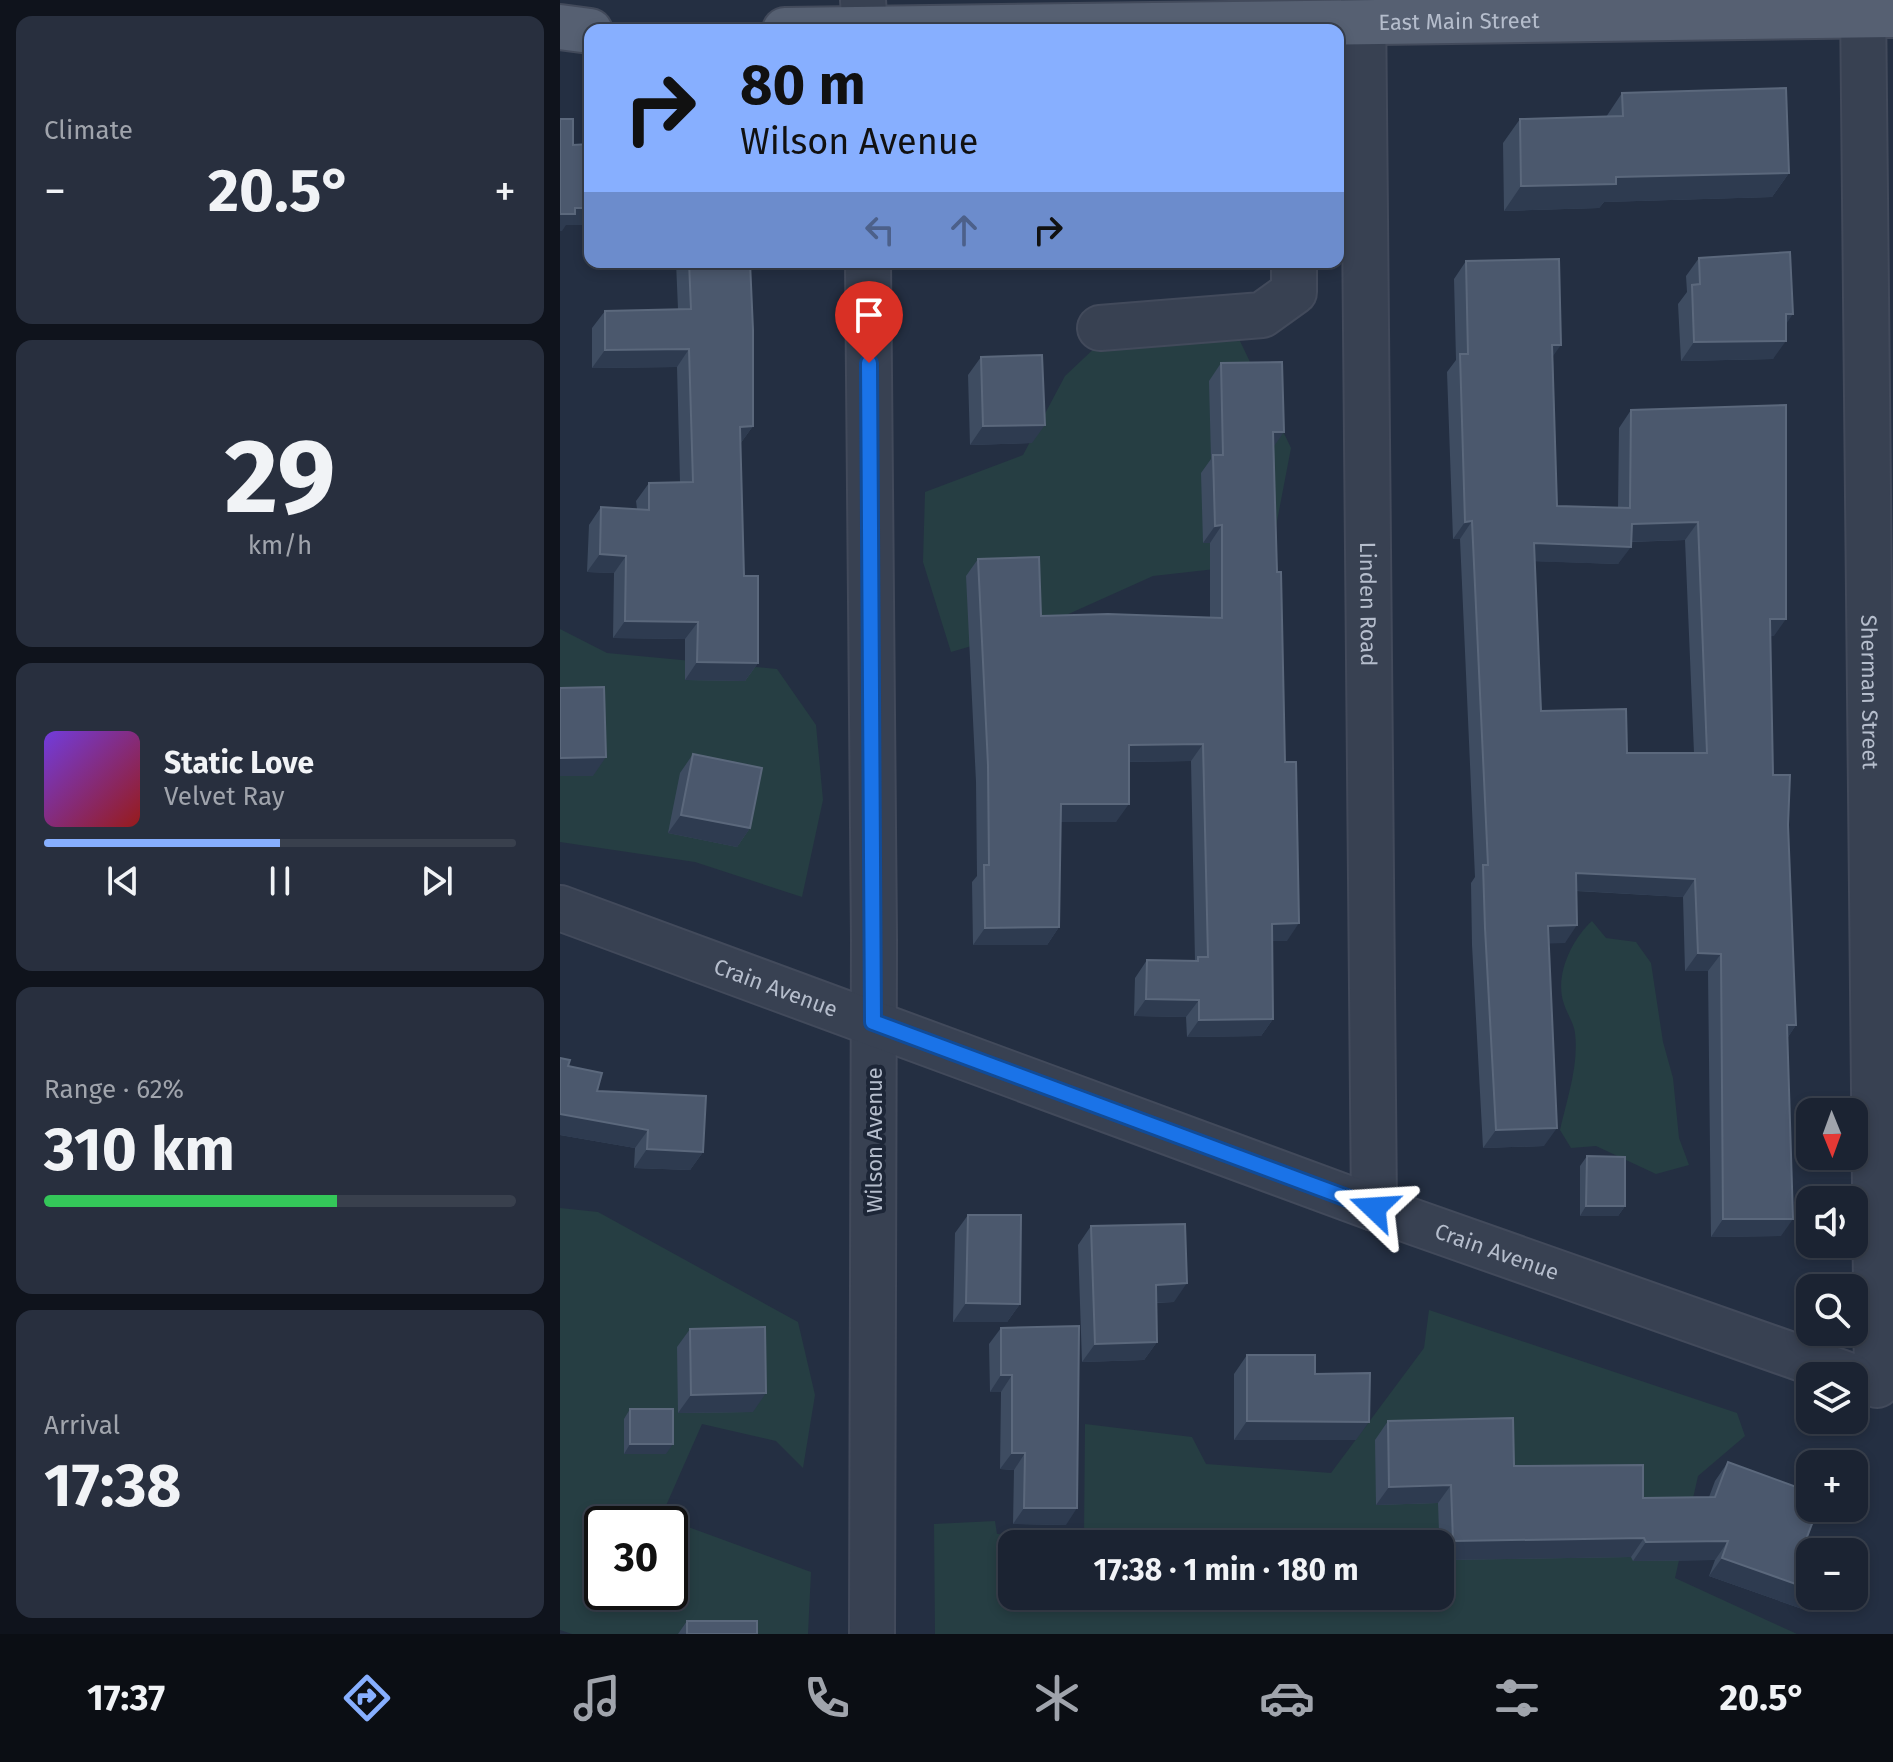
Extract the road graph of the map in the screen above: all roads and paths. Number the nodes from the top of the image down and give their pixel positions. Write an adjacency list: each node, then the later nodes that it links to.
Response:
1 (863, 0): 4 (street)
2 (1873, 10): 3 (main road, East Main Street); 14 (street, Sherman Street)
3 (1363, 11): 5 (main road, East Main Street); 13 (street, Linden Road)
4 (865, 24)
5 (1022, 24)
6 (560, 27): 7 (main road)
7 (584, 30)
8 (868, 268): 12 (street, Wilson Avenue)
9 (1294, 268): 10 (street)
10 (1100, 328)
11 (560, 908): 12 (street, Crain Avenue)
12 (873, 1022): 13 (street, Crain Avenue); 15 (street, Wilson Avenue)
13 (1374, 1208): 14 (street, Crain Avenue)
14 (1869, 1382)
15 (872, 1634)

